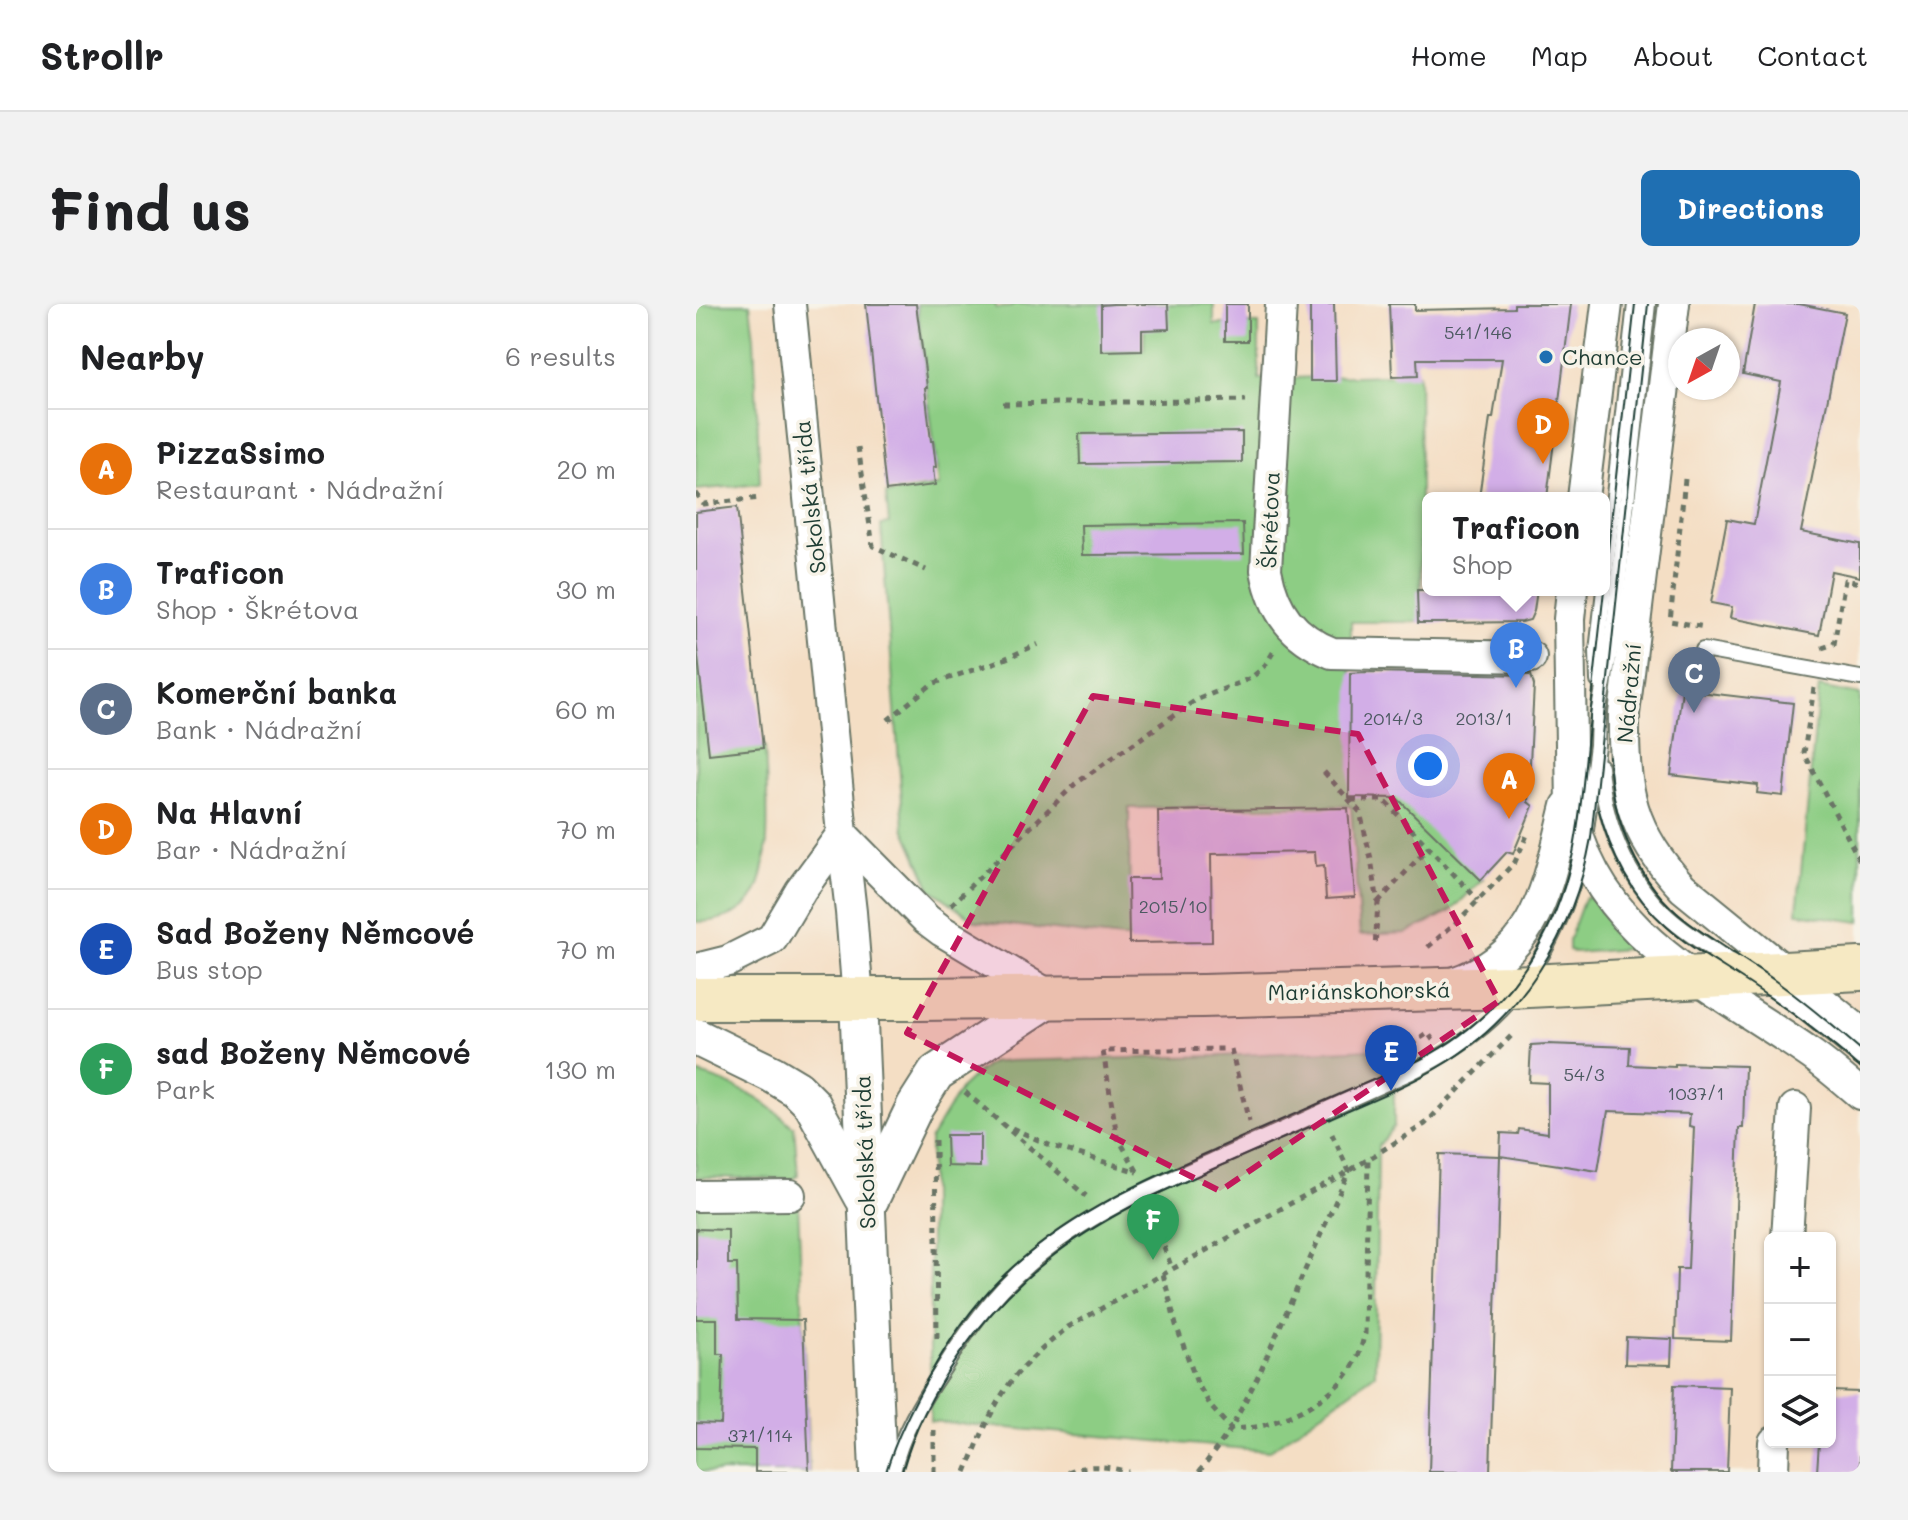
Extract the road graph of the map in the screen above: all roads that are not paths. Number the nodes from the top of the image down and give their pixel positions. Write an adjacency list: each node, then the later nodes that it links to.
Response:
1 (790, 304): 16 (street, Sokolská třída)
2 (1281, 304): 12 (street, Škrétova)
3 (1607, 304): 7 (street)
4 (1635, 304): 8 (lane)
5 (1648, 304): 14 (lane)
6 (1674, 304): 20 (street, Nádražní)
7 (1584, 492)
8 (1610, 533)
9 (1571, 596): 15 (street)
10 (1603, 596): 14 (lane)
11 (1703, 650): 13 (lane)
12 (1531, 657)
13 (1860, 678)
14 (1598, 714): 17 (lane); 20 (lane)
15 (1572, 788): 17 (street); 23 (street)
16 (842, 834): 18 (street); 24 (street); 26 (street, Sokolská třída)
17 (1582, 850): 21 (street); 22 (lane)
18 (696, 969)
19 (1860, 969): 20 (main road, Mariánskohorská)
20 (1768, 973): 21 (main road, Mariánskohorská); 27 (street, Nádražní); 29 (lane)
21 (1693, 977): 22 (main road, Mariánskohorská); 30 (street)
22 (1520, 986): 23 (main road, Mariánskohorská); 38 (lane)
23 (1433, 989): 24 (main road, Mariánskohorská)
24 (1052, 997): 26 (main road, Mariánskohorská); 34 (street)
25 (696, 999): 26 (main road, Mariánskohorská)
26 (858, 999): 34 (street, Sokolská třída)
27 (1860, 1032)
28 (696, 1037): 34 (street)
29 (1860, 1058)
30 (1860, 1094)
31 (1795, 1108): 35 (street)
32 (790, 1195): 33 (street)
33 (696, 1196)
34 (867, 1206): 37 (street, Sokolská třída)
35 (1787, 1232)
36 (1774, 1448): 39 (street)
37 (878, 1472)
38 (893, 1472)
39 (1773, 1472)

